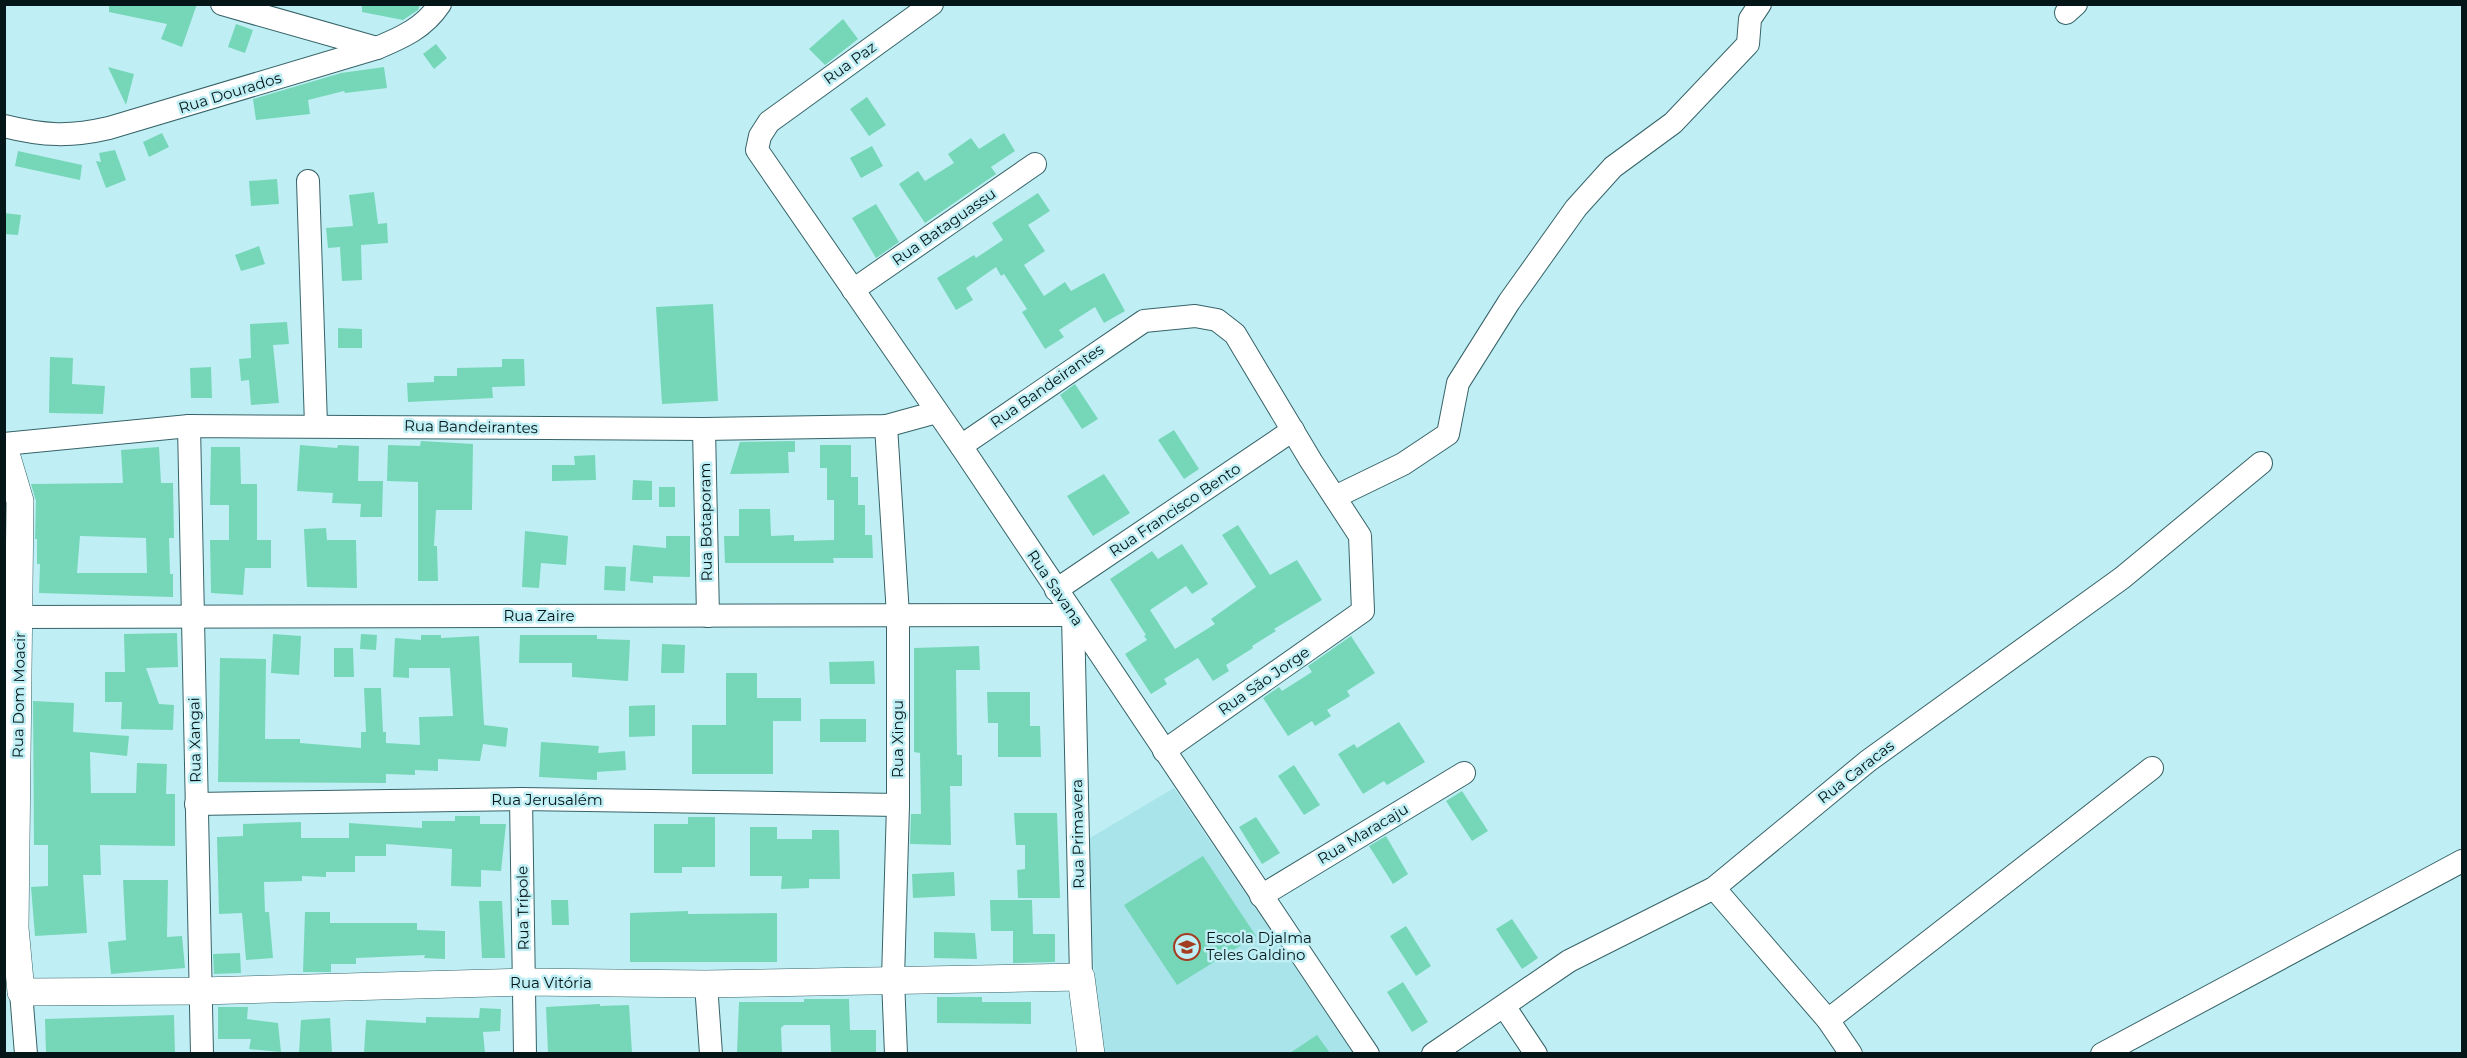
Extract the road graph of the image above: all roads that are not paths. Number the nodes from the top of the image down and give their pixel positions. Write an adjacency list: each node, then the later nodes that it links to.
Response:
1 (222, 4): 5 (street)
2 (440, 4): 5 (street, Rua Dourados)
3 (932, 4): 6 (street, Rua Paz)
4 (1760, 4): 20 (street)
5 (377, 48): 7 (street, Rua Dourados)
6 (769, 122): 10 (street, Rua Savana)
7 (4, 126)
8 (1035, 164): 10 (street, Rua Bataguassu)
9 (308, 181): 12 (street)
10 (853, 290): 11 (street, Rua Savana)
11 (937, 412): 14 (street, Rua Bandeirantes); 18 (street, Rua Savana)
12 (316, 425): 13 (street, Rua Bandeirantes); 15 (street, Rua Bandeirantes)
13 (189, 426): 17 (street, Rua Bandeirantes); 26 (street, Rua Xangai)
14 (886, 426): 15 (street, Rua Bandeirantes); 22 (street, Rua Xingu)
15 (704, 429): 24 (street, Rua Botaporam)
16 (1293, 430): 18 (street, Rua Bandeirantes); 20 (street); 21 (street, Rua Francisco Bento)
17 (4, 445): 25 (street, Rua Dom Moacir)
18 (961, 446): 21 (street, Rua Savana)
19 (2261, 463): 35 (street, Rua Caracas)
20 (1335, 497): 27 (street, Rua São Jorge)
21 (1056, 590): 23 (street, Rua Savana)
22 (898, 615): 23 (street, Rua Zaire); 24 (street, Rua Zaire); 33 (street, Rua Xingu)
23 (1073, 615): 27 (street, Rua Savana); 38 (street, Rua Primavera)
24 (708, 616): 26 (street, Rua Zaire)
25 (12, 617): 26 (street, Rua Zaire); 30 (street, Rua Dom Moacir)
26 (193, 617): 32 (street, Rua Xangai)
27 (1164, 751): 36 (street, Rua Savana)
28 (2152, 768): 45 (street)
29 (1464, 773): 36 (street, Rua Maracaju)
30 (11, 776): 37 (street, Rua Dom Moacir)
31 (521, 799): 32 (street, Rua Jerusalém); 33 (street, Rua Jerusalém); 40 (street, Rua Trípole)
32 (196, 804): 42 (street, Rua Xangai)
33 (898, 805): 39 (street, Rua Xingu)
34 (2463, 861): 56 (street)
35 (1714, 888): 44 (street, Rua Caracas); 45 (street)
36 (1261, 896): 52 (street, Rua Savana)
37 (10, 928): 43 (street, Rua Dom Moacir)
38 (1081, 977): 39 (street, Rua Vitória); 51 (street, Rua Primavera)
39 (892, 979): 41 (street, Rua Vitória); 50 (street, Rua Xingu)
40 (524, 982): 41 (street, Rua Vitória); 42 (street, Rua Vitória); 48 (street, Rua Trípole)
41 (706, 984): 49 (street)
42 (200, 991): 43 (street, Rua Vitória); 47 (street, Rua Xangai)
43 (21, 992): 46 (street, Rua Dom Moacir)
44 (1504, 1006): 53 (street, Rua Caracas); 54 (street)
45 (1828, 1020): 55 (street)
46 (26, 1053)
47 (202, 1053)
48 (525, 1053)
49 (711, 1053)
50 (896, 1053)
51 (1091, 1053)
52 (1368, 1053)
53 (1432, 1053)
54 (1536, 1053)
55 (1851, 1053)
56 (2102, 1053)

